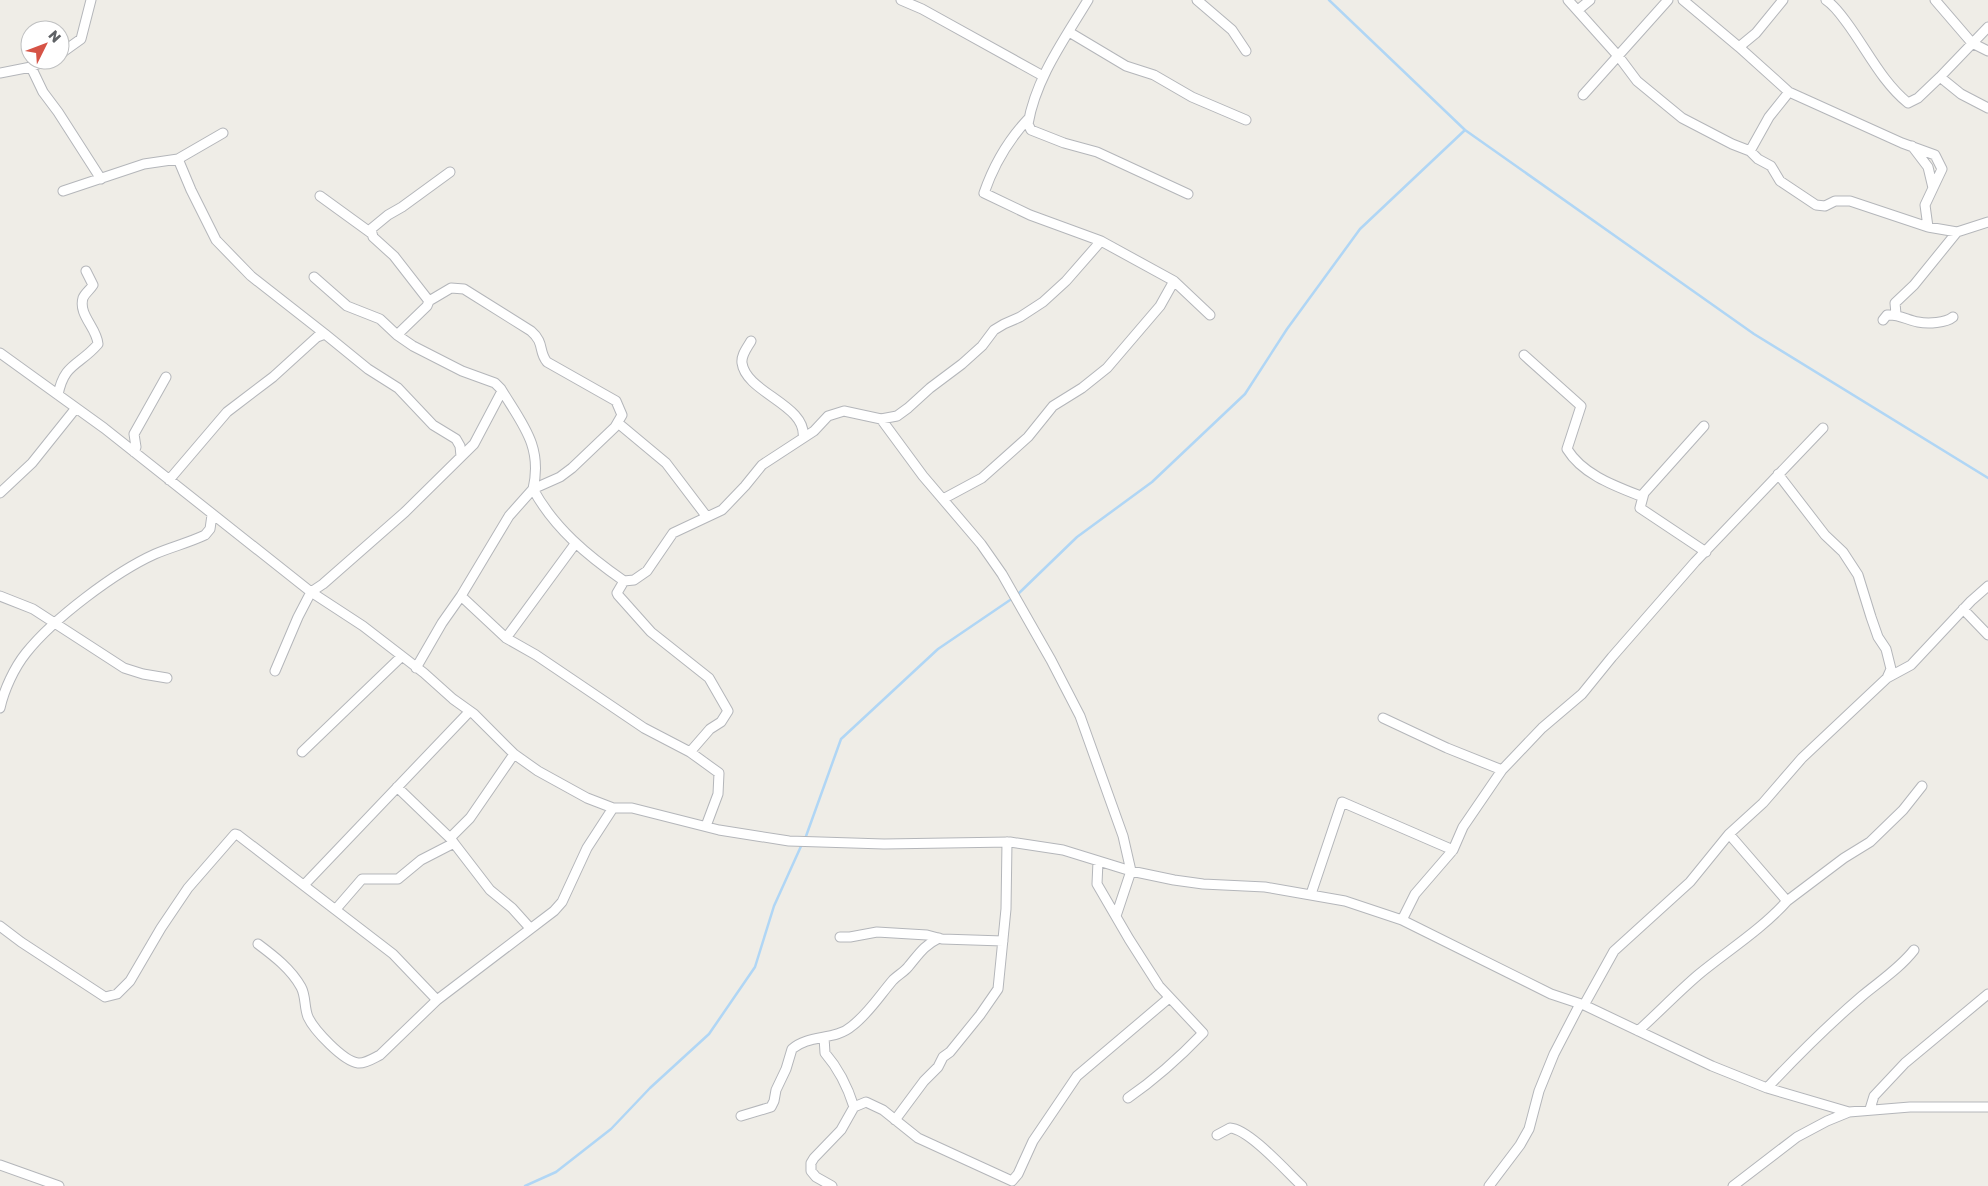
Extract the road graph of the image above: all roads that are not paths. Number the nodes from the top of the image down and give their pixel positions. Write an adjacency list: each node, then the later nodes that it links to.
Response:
1 (91, 0): 16 (street)
2 (902, 0): 24 (street)
3 (1088, 0): 14 (street)
4 (1197, 0): 18 (street)
5 (1568, 0): 12 (street)
6 (1590, 0): 12 (street)
7 (1668, 0): 20 (street)
8 (1683, 0): 17 (street)
9 (1783, 0): 17 (street)
10 (1826, 0): 25 (street)
11 (1935, 0): 15 (street)
12 (1578, 10): 20 (street)
13 (1988, 27): 15 (street)
14 (1069, 32): 24 (street); 30 (street)
15 (1972, 43): 19 (street); 25 (street)
16 (70, 46)
17 (1739, 47): 26 (street)
18 (1246, 51)
19 (1988, 51)
20 (1619, 57): 27 (street); 33 (street)
21 (20, 69): 23 (street)
22 (32, 70): 36 (street)
23 (0, 73)
24 (1043, 76): 29 (street)
25 (1940, 77): 28 (street)
26 (1789, 92): 32 (street); 33 (street)
27 (1583, 95)
28 (1988, 108)
29 (1029, 118): 39 (street); 45 (street)
30 (1246, 120)
31 (223, 133): 34 (street)
32 (1912, 146): 37 (street); 37 (street)
33 (1750, 151): 42 (street)
34 (178, 159): 36 (street); 54 (street)
35 (450, 172): 44 (street)
36 (101, 179): 38 (street)
37 (1933, 188): 42 (street)
38 (63, 191)
39 (1188, 194)
40 (320, 196): 44 (street)
41 (1988, 222): 43 (street)
42 (1928, 227): 43 (street)
43 (1957, 232): 50 (street)
44 (371, 233): 49 (street)
45 (1101, 242): 48 (street); 63 (street)
46 (86, 271): 61 (street)
47 (314, 277): 55 (street)
48 (1174, 281): 51 (street); 75 (street)
49 (429, 301): 55 (street); 64 (street)
50 (1896, 314): 52 (street); 53 (street)
51 (1210, 316)
52 (1953, 316)
53 (1883, 320)
54 (325, 334): 69 (street); 71 (street)
55 (397, 335): 60 (street)
56 (750, 341): 67 (street)
57 (0, 353): 61 (street)
58 (1524, 355): 74 (street)
59 (166, 377): 68 (street)
60 (502, 391): 69 (street); 72 (street)
61 (58, 395): 62 (street)
62 (76, 408): 68 (street); 73 (street)
63 (881, 419): 67 (street); 75 (street)
64 (618, 423): 72 (street); 77 (street)
65 (1704, 426): 74 (street)
66 (1823, 428): 70 (street)
67 (803, 438): 77 (street)
68 (134, 452): 71 (street)
69 (461, 456): 84 (street)
70 (1778, 474): 81 (street); 95 (street)
71 (169, 480): 76 (street)
72 (533, 489): 80 (street); 86 (street)
73 (0, 493)
74 (1643, 497): 81 (street)
75 (943, 499): 112 (street)
76 (212, 514): 78 (street); 79 (street)
77 (707, 517): 82 (street)
78 (226, 524): 79 (street); 84 (street)
79 (210, 528): 88 (street)
80 (575, 544): 82 (street); 90 (street)
81 (1706, 552): 102 (street)
82 (624, 581): 100 (street)
83 (1988, 586): 87 (street)
84 (311, 592): 91 (street); 93 (street)
85 (0, 596): 88 (street)
86 (461, 596): 90 (street); 92 (street)
87 (1963, 609): 89 (street); 95 (street)
88 (56, 623): 94 (street); 96 (street)
89 (1988, 635)
90 (506, 638): 100 (street)
91 (402, 656): 92 (street); 99 (street)
92 (416, 668): 97 (street)
93 (275, 671)
94 (167, 678)
95 (1887, 678): 107 (street)
96 (0, 708)
97 (470, 711): 101 (street); 104 (street)
98 (1384, 718): 102 (street)
99 (302, 752)
100 (690, 752): 106 (street)
101 (514, 754): 105 (street); 108 (street)
102 (1502, 770): 110 (street)
103 (1922, 786): 115 (street)
104 (397, 788): 108 (street); 113 (street)
105 (613, 808): 106 (street); 120 (street)
106 (706, 826): 109 (street)
107 (1729, 834): 115 (street); 129 (street)
108 (452, 841): 116 (street); 120 (street)
109 (1007, 842): 111 (street); 123 (street)
110 (1453, 850): 114 (street); 118 (street)
111 (1098, 861): 112 (street); 117 (street)
112 (1131, 871): 114 (street); 117 (street)
113 (304, 885): 116 (street); 119 (street)
114 (1311, 894): 118 (street)
115 (1787, 901): 130 (street)
116 (336, 909): 128 (street)
117 (1116, 916): 127 (street)
118 (1402, 920): 129 (street)
119 (0, 926)
120 (530, 928): 128 (street)
121 (840, 937): 122 (street)
122 (939, 938): 123 (street); 131 (street)
123 (1003, 941): 139 (street)
124 (258, 944): 128 (street)
125 (1914, 950): 132 (street)
126 (1988, 994): 136 (street)
127 (1169, 998): 133 (street); 139 (street)
128 (438, 1000)
129 (1582, 1005): 130 (street); 146 (street)
130 (1638, 1031): 132 (street)
131 (824, 1037): 134 (street); 138 (street)
132 (1767, 1088): 137 (street)
133 (1128, 1098)
134 (854, 1107): 139 (street); 144 (street)
135 (1988, 1107): 136 (street)
136 (1870, 1109): 137 (street)
137 (1850, 1112): 142 (street)
138 (741, 1116)
139 (895, 1120)
140 (1217, 1135): 145 (street)
141 (0, 1165): 143 (street)
142 (1744, 1183): 147 (street)
143 (59, 1186)
144 (832, 1186)
145 (1302, 1186)
146 (1489, 1186)
147 (1733, 1186)

